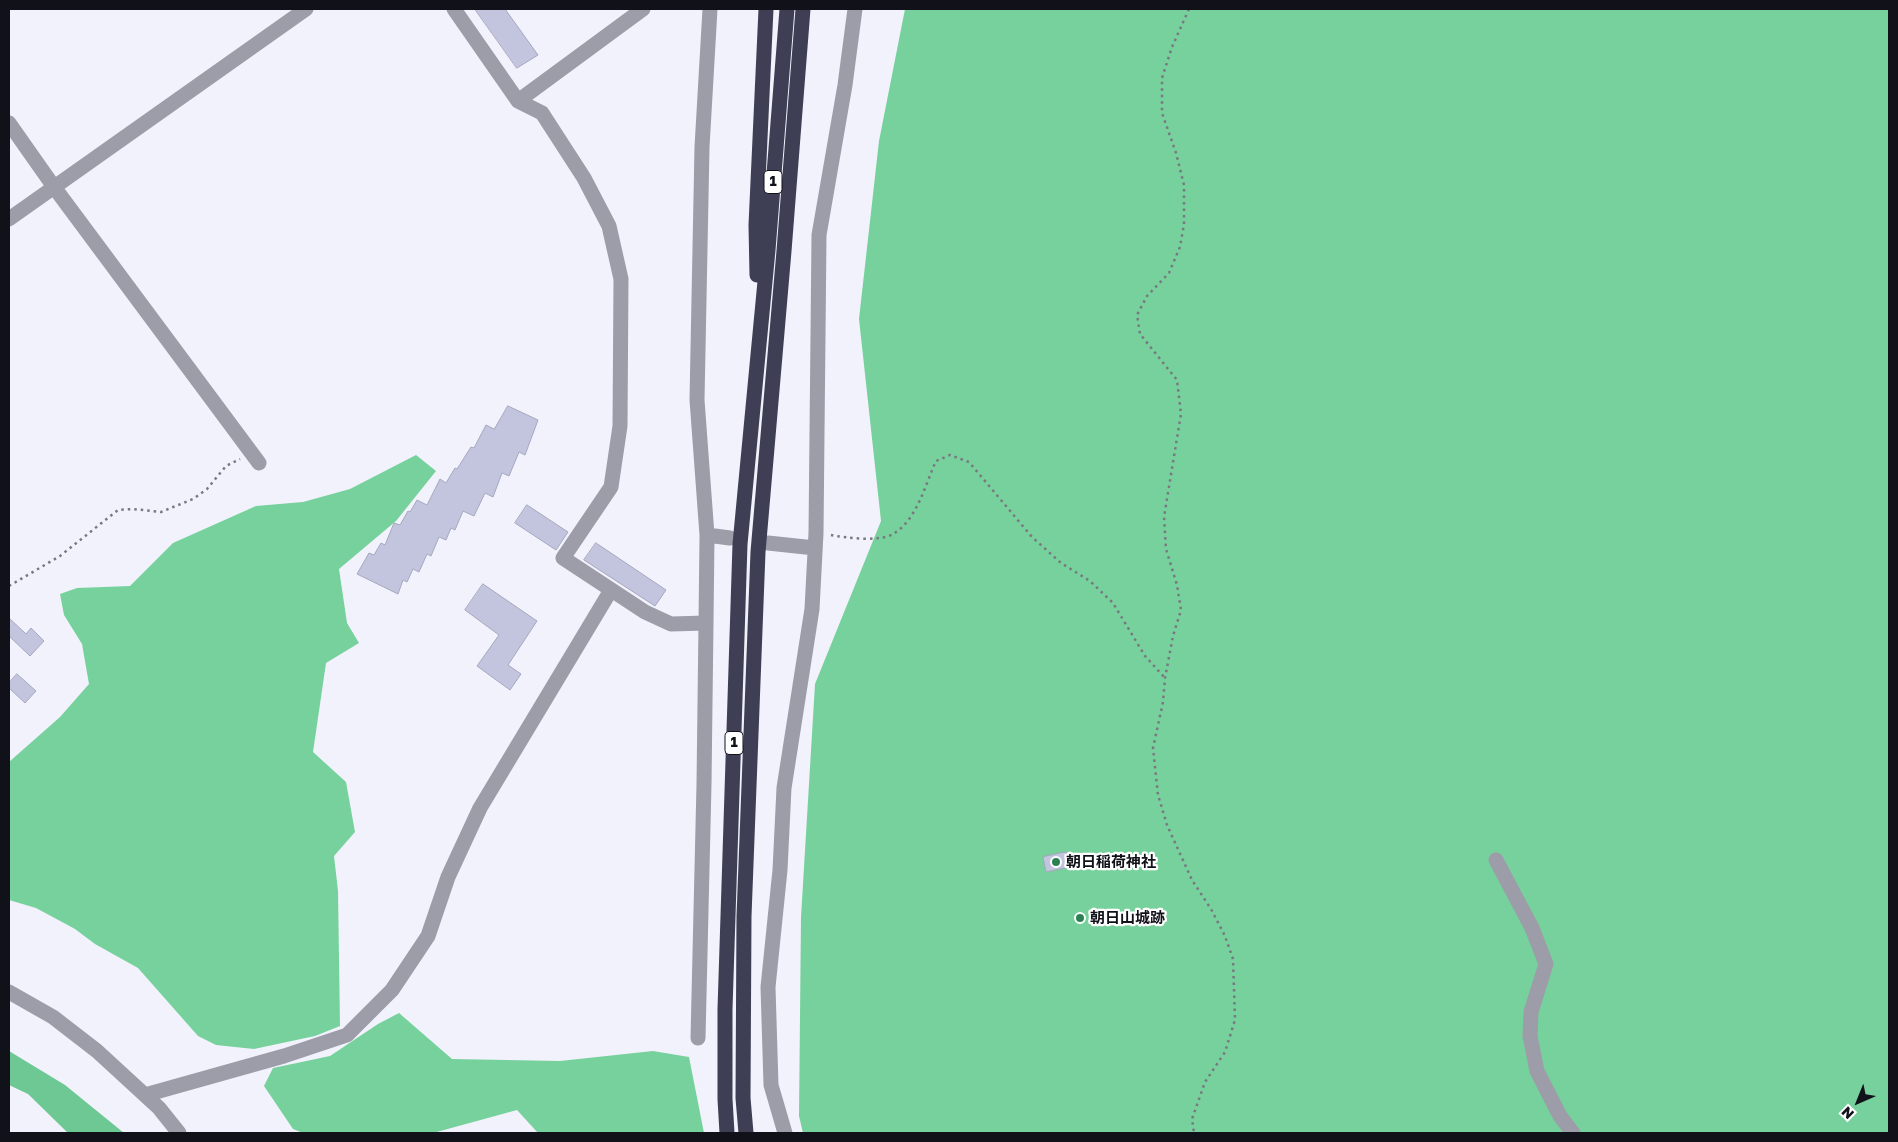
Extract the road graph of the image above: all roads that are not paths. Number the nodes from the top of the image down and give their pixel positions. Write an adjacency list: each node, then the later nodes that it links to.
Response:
1 (306, 9): 11 (street)
2 (454, 9): 9 (street)
3 (643, 9): 9 (street)
4 (710, 9): 15 (street)
5 (766, 9): 13 (highway)
6 (787, 9): 13 (highway, 1)
7 (804, 9): 27 (highway)
8 (855, 9): 17 (street)
9 (518, 101): 19 (street)
10 (9, 123): 11 (street)
11 (54, 187): 12 (street); 14 (street)
12 (9, 219)
13 (758, 354): 26 (highway, 1)
14 (255, 458)
15 (707, 536): 16 (street); 20 (street)
16 (730, 538)
17 (816, 541): 18 (street); 28 (street)
18 (768, 543)
19 (611, 590): 20 (street); 24 (street)
20 (706, 623): 23 (street)
21 (1496, 860): 29 (street)
22 (9, 992): 24 (street)
23 (698, 1038)
24 (145, 1095): 25 (street)
25 (180, 1133)
26 (727, 1133)
27 (746, 1133)
28 (785, 1133)
29 (1572, 1133)

